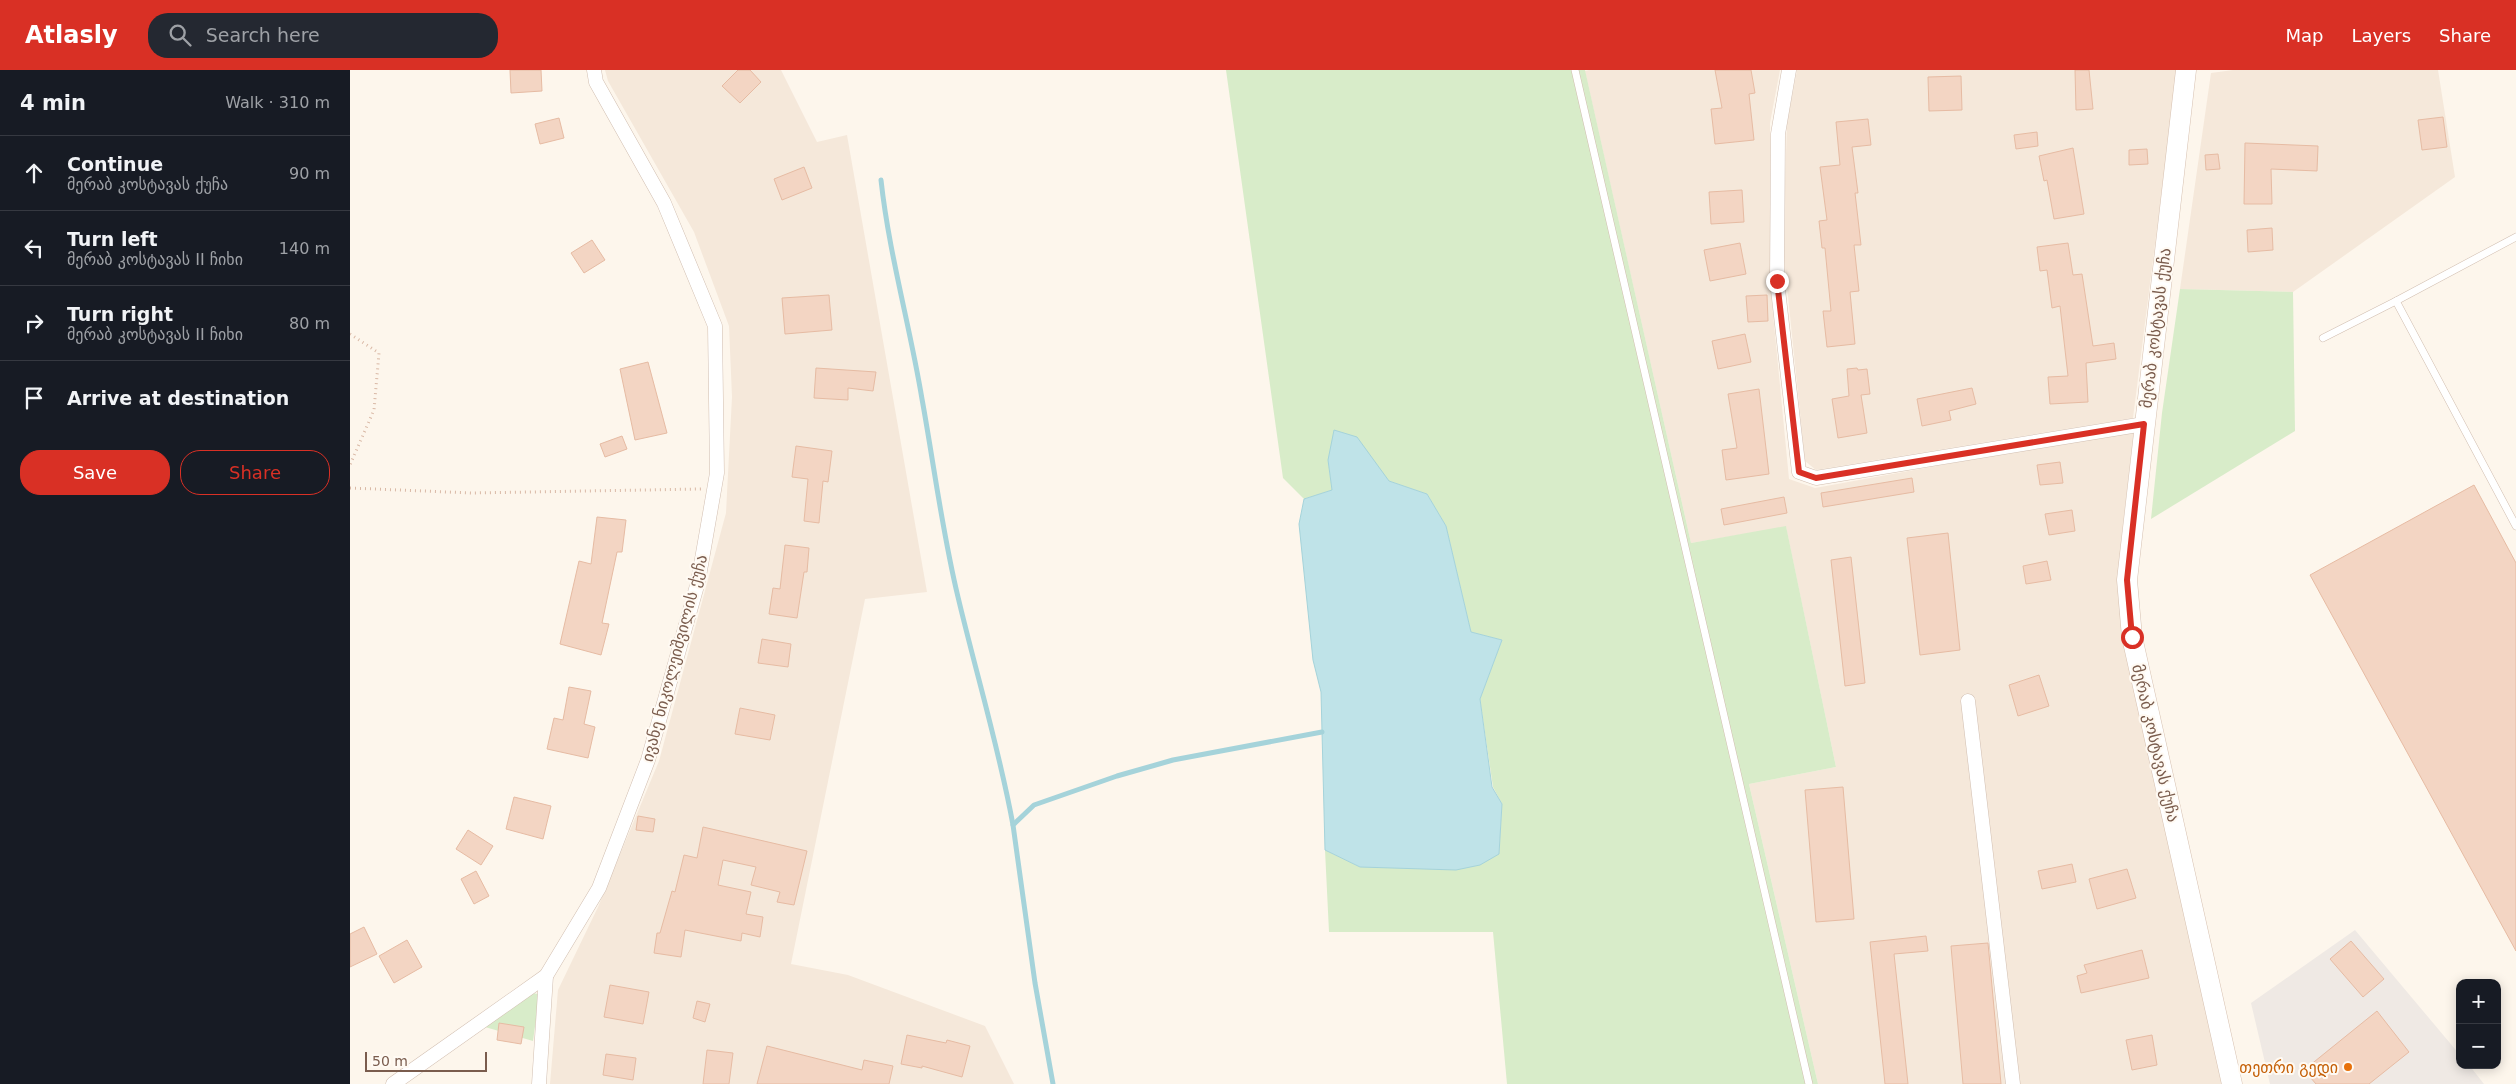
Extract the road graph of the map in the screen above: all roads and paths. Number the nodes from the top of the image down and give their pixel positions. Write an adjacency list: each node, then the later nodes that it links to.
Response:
1 (594, 70): 12 (street, ივანე ნიკოლეიშვილის ქუჩა)
2 (1575, 70): 18 (lane)
3 (1789, 70): 9 (street)
4 (2186, 70): 9 (main road, მერაბ კოსტავას ქუჩა)
5 (2516, 237): 6 (lane)
6 (2396, 301): 8 (lane); 13 (lane)
7 (350, 334): 10 (path)
8 (2323, 338)
9 (2144, 424): 20 (main road, მერაბ კოსტავას ქუჩა)
10 (350, 465)
11 (350, 488): 12 (path)
12 (714, 489): 15 (street, ივანე ნიკოლეიშვილის ქუჩა)
13 (2516, 526)
14 (1968, 701): 19 (street)
15 (546, 976): 16 (street, ივანე ნიკოლეიშვილის ქუჩა); 17 (street)
16 (393, 1084)
17 (539, 1084)
18 (1809, 1084)
19 (2013, 1084)
20 (2232, 1084)

